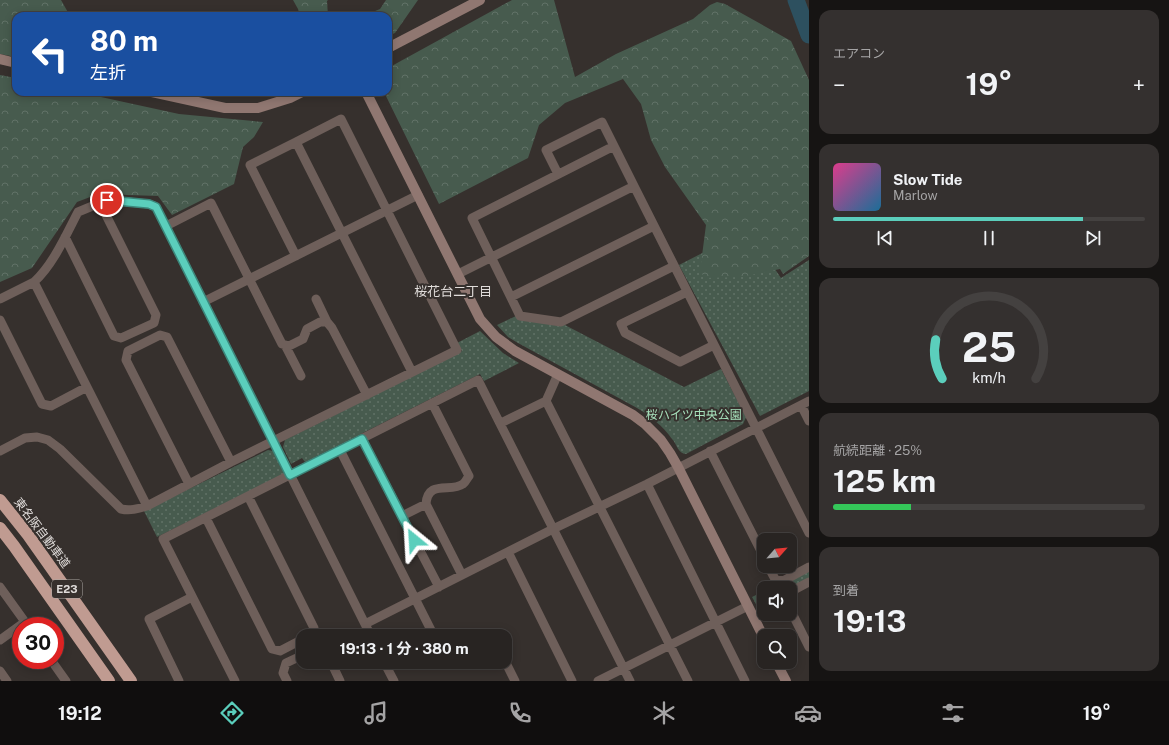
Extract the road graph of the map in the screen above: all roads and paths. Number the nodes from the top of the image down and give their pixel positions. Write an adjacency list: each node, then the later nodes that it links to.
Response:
1 (480, 0): 2 (street)
2 (392, 46)
3 (0, 59): 4 (street)
4 (12, 62)
5 (170, 96): 6 (street)
6 (294, 96)
7 (368, 96): 12 (street)
8 (296, 142): 14 (street); 17 (street); 19 (street)
9 (614, 146): 10 (street); 10 (street); 11 (street)
10 (558, 174): 20 (street)
11 (634, 186): 16 (street); 20 (street)
12 (418, 195): 14 (street); 22 (street)
13 (100, 202): 15 (street); 18 (street); 32 (street)
14 (386, 211): 17 (street); 38 (street)
15 (166, 226): 23 (street); 29 (street)
16 (654, 226): 21 (street); 26 (street)
17 (342, 233): 19 (street); 38 (street)
18 (65, 237): 24 (street); 34 (street)
19 (296, 256): 23 (street)
20 (492, 258): 22 (street); 26 (street)
21 (674, 266): 25 (street); 26 (street)
22 (458, 274): 39 (street)
23 (250, 279): 29 (street); 35 (street)
24 (34, 282): 27 (street); 41 (street)
25 (687, 292): 36 (street); 36 (street)
26 (512, 297)
27 (0, 299)
28 (316, 299): 31 (street)
29 (203, 302): 50 (street)
30 (0, 320): 41 (street)
31 (327, 322): 35 (street); 42 (street)
32 (154, 323): 33 (street); 34 (street)
33 (160, 335): 37 (street); 54 (street)
34 (121, 338): 37 (street)
35 (285, 345): 40 (street)
36 (714, 346): 48 (street)
37 (128, 351): 57 (street)
38 (412, 372): 42 (street)
39 (558, 374): 43 (street); 55 (street)
40 (301, 376)
41 (87, 387): 62 (street)
42 (367, 395): 50 (street)
43 (546, 401): 47 (street); 63 (street)
44 (432, 403): 47 (street); 49 (street); 61 (street)
45 (805, 403): 46 (street); 48 (street)
46 (809, 421)
47 (501, 423): 67 (street)
48 (756, 428): 52 (street); 68 (street)
49 (362, 439): 51 (street); 64 (street)
50 (273, 441): 54 (street); 56 (street)
51 (340, 450): 56 (street); 79 (street)
52 (710, 450): 55 (street); 69 (street)
53 (0, 451): 62 (street)
54 (231, 462): 57 (street)
55 (678, 467): 58 (street); 80 (street)
56 (290, 475): 59 (street); 84 (street)
57 (189, 484): 62 (street)
58 (647, 484): 63 (street); 83 (street)
59 (248, 496): 65 (street); 85 (street)
60 (0, 500): 107 (highway, 東名阪自動車道 / E23)
61 (426, 504): 64 (street); 73 (street)
62 (146, 506)
63 (600, 506): 67 (street); 92 (street)
64 (402, 516): 76 (street)
65 (206, 518): 78 (street); 94 (street)
66 (0, 528): 106 (highway, E23)
67 (553, 529): 70 (street); 97 (street)
68 (809, 533)
69 (757, 543)
70 (508, 552): 73 (street); 114 (street)
71 (809, 567): 72 (street)
72 (772, 573)
73 (462, 575): 76 (street)
74 (809, 582): 77 (street)
75 (0, 587): 81 (street)
76 (439, 587): 79 (street)
77 (797, 588)
78 (192, 597): 108 (street); 109 (street)
79 (415, 598): 84 (street); 87 (street)
80 (748, 606): 83 (street); 88 (street)
81 (21, 617)
82 (796, 621): 93 (street)
83 (716, 622): 92 (street); 118 (street)
84 (365, 624): 86 (street)
85 (313, 629)
86 (368, 629)
87 (430, 629)
88 (760, 629)
89 (12, 633): 90 (street)
90 (0, 640)
91 (296, 643): 94 (street)
92 (670, 645): 97 (street); 117 (street)
93 (809, 647)
94 (280, 651): 96 (street)
95 (296, 658): 96 (street)
96 (286, 663): 110 (street)
97 (623, 668): 115 (street); 116 (street)
98 (57, 669): 105 (street)
99 (334, 669): 111 (street)
100 (388, 669): 112 (street)
101 (509, 669): 113 (street)
102 (780, 669): 119 (street)
103 (0, 671): 104 (street)
104 (7, 681)
105 (66, 681)
106 (108, 681)
107 (131, 681)
108 (179, 681)
109 (235, 681)
110 (287, 681)
111 (340, 681)
112 (394, 681)
113 (515, 681)
114 (572, 681)
115 (598, 681)
116 (630, 681)
117 (688, 681)
118 (745, 681)
119 (786, 681)

